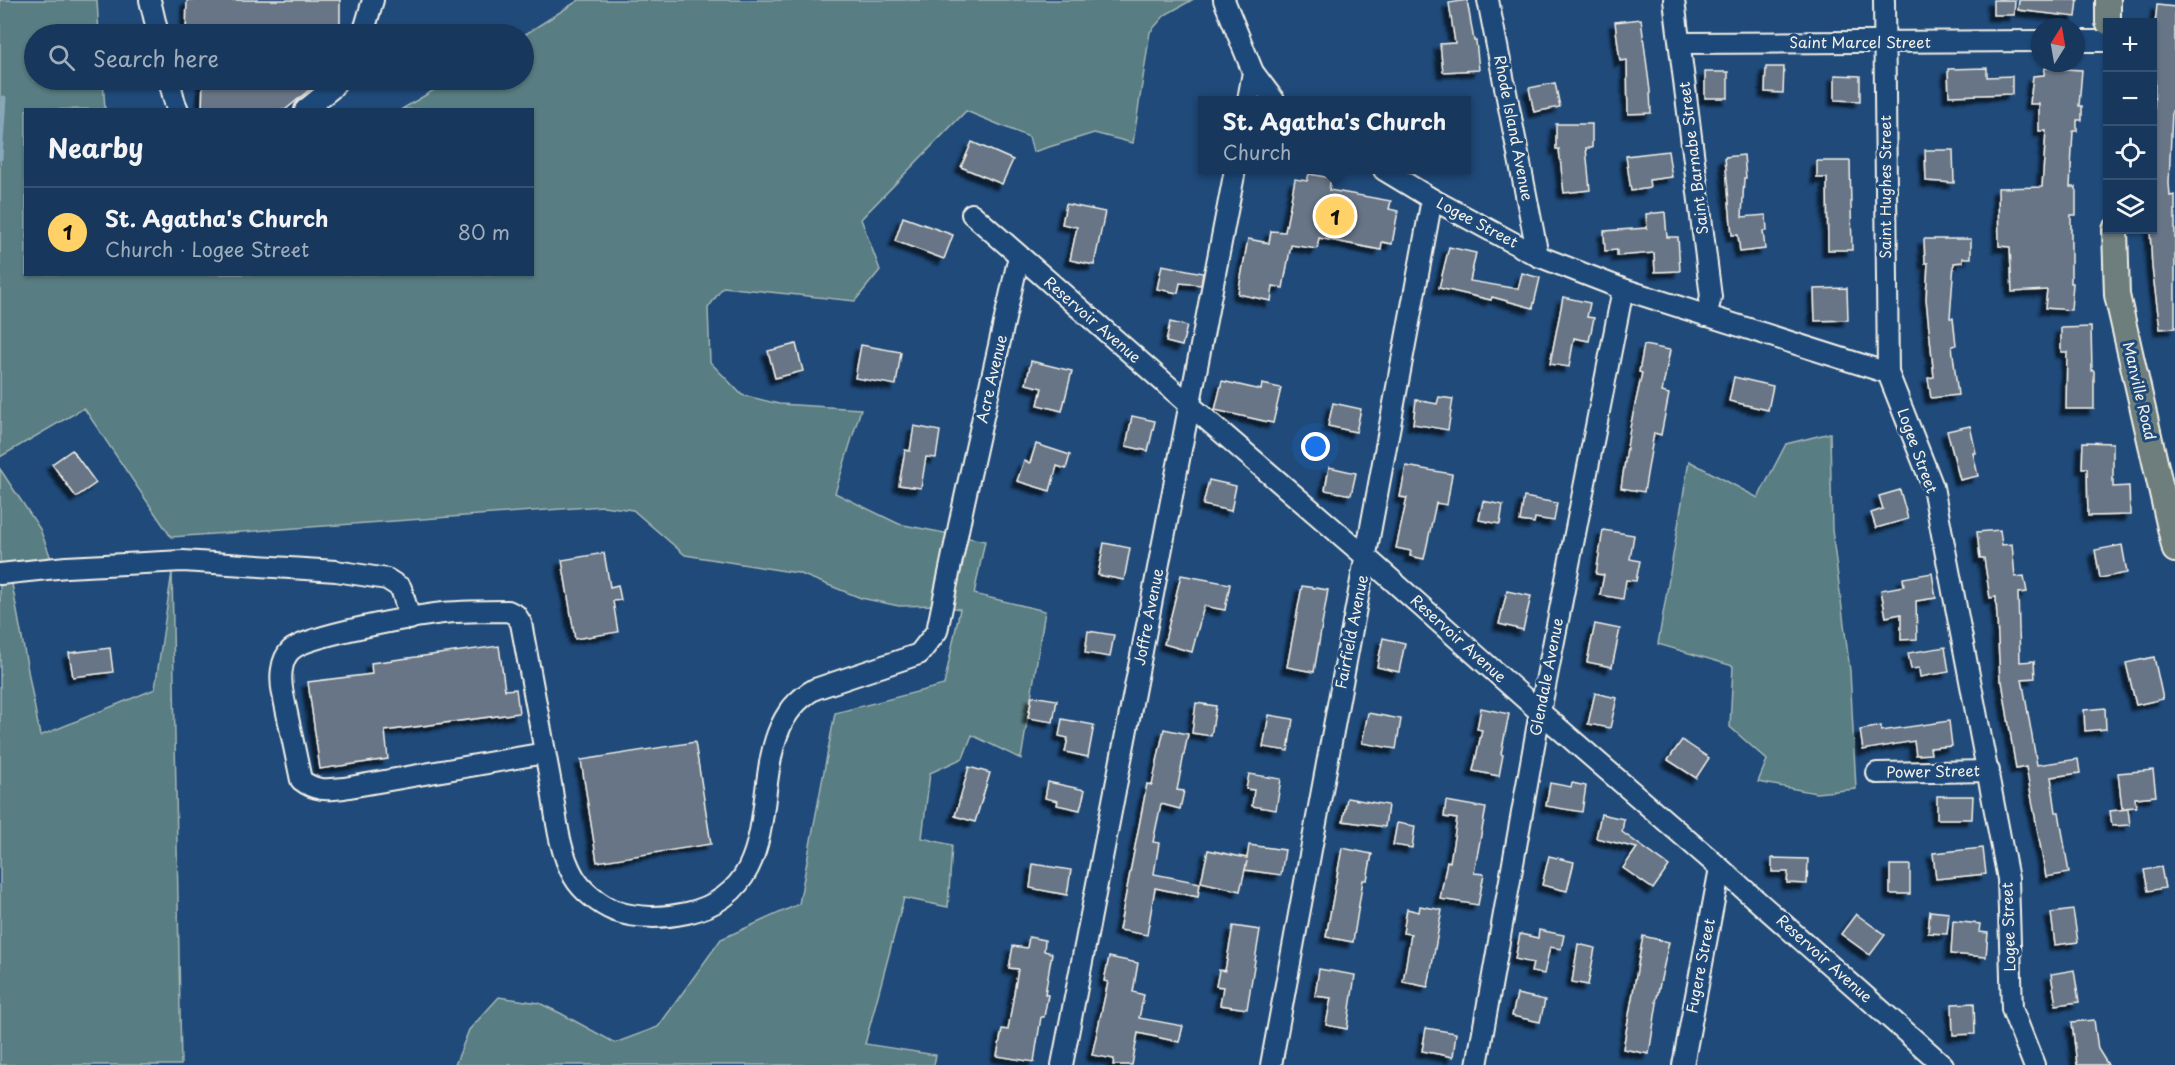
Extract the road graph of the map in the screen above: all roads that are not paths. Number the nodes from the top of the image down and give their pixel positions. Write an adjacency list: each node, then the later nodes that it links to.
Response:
1 (150, 0): 9 (street)
2 (373, 0): 10 (street)
3 (1224, 0): 16 (street)
4 (1488, 0): 29 (street, Rhode Island Avenue)
5 (1674, 0): 14 (street, Saint Barnabe Street)
6 (1884, 0): 15 (street, Saint Hughes Street)
7 (2108, 0): 8 (main road)
8 (2108, 18)
9 (156, 24)
10 (366, 24)
11 (2103, 40): 13 (street)
12 (2031, 41): 15 (street, Saint Marcel Street)
13 (2085, 41)
14 (1680, 43): 15 (street, Saint Marcel Street); 31 (street, Saint Barnabe Street)
15 (1885, 43): 32 (street, Saint Hughes Street)
16 (1253, 72): 19 (street); 20 (street)
17 (172, 90): 21 (street)
18 (330, 90): 22 (street)
19 (1249, 96)
20 (1271, 96)
21 (177, 108)
22 (307, 108)
23 (1234, 174): 33 (street, Joffre Avenue)
24 (1391, 174): 25 (street, Logee Street)
25 (1432, 199): 29 (street, Logee Street); 35 (street, Fairfield Avenue)
26 (972, 214): 28 (street, Reservoir Avenue)
27 (2115, 234): 34 (main road, Manville Road)
28 (1019, 256): 33 (street, Reservoir Avenue); 39 (street, Acre Avenue)
29 (1538, 256): 30 (street, Logee Street)
30 (1623, 289): 31 (street, Logee Street); 38 (street, Glendale Avenue)
31 (1706, 316): 32 (street, Logee Street)
32 (1888, 373): 40 (street, Logee Street)
33 (1191, 406): 35 (street, Reservoir Avenue); 43 (street, Joffre Avenue)
34 (2175, 550)
35 (1366, 556): 38 (street, Reservoir Avenue); 44 (street, Fairfield Avenue)
36 (0, 574): 37 (street)
37 (410, 619): 39 (street, Acre Avenue); 39 (street)
38 (1540, 712): 42 (street, Reservoir Avenue); 45 (street, Glendale Avenue)
39 (545, 753)
40 (1989, 771): 41 (street, Power Street); 48 (street, Logee Street)
41 (1877, 773)
42 (1720, 868): 46 (street, Fugere Street); 47 (street, Reservoir Avenue)
43 (1062, 1065)
44 (1271, 1065)
45 (1477, 1065)
46 (1683, 1065)
47 (1943, 1065)
48 (2034, 1065)

